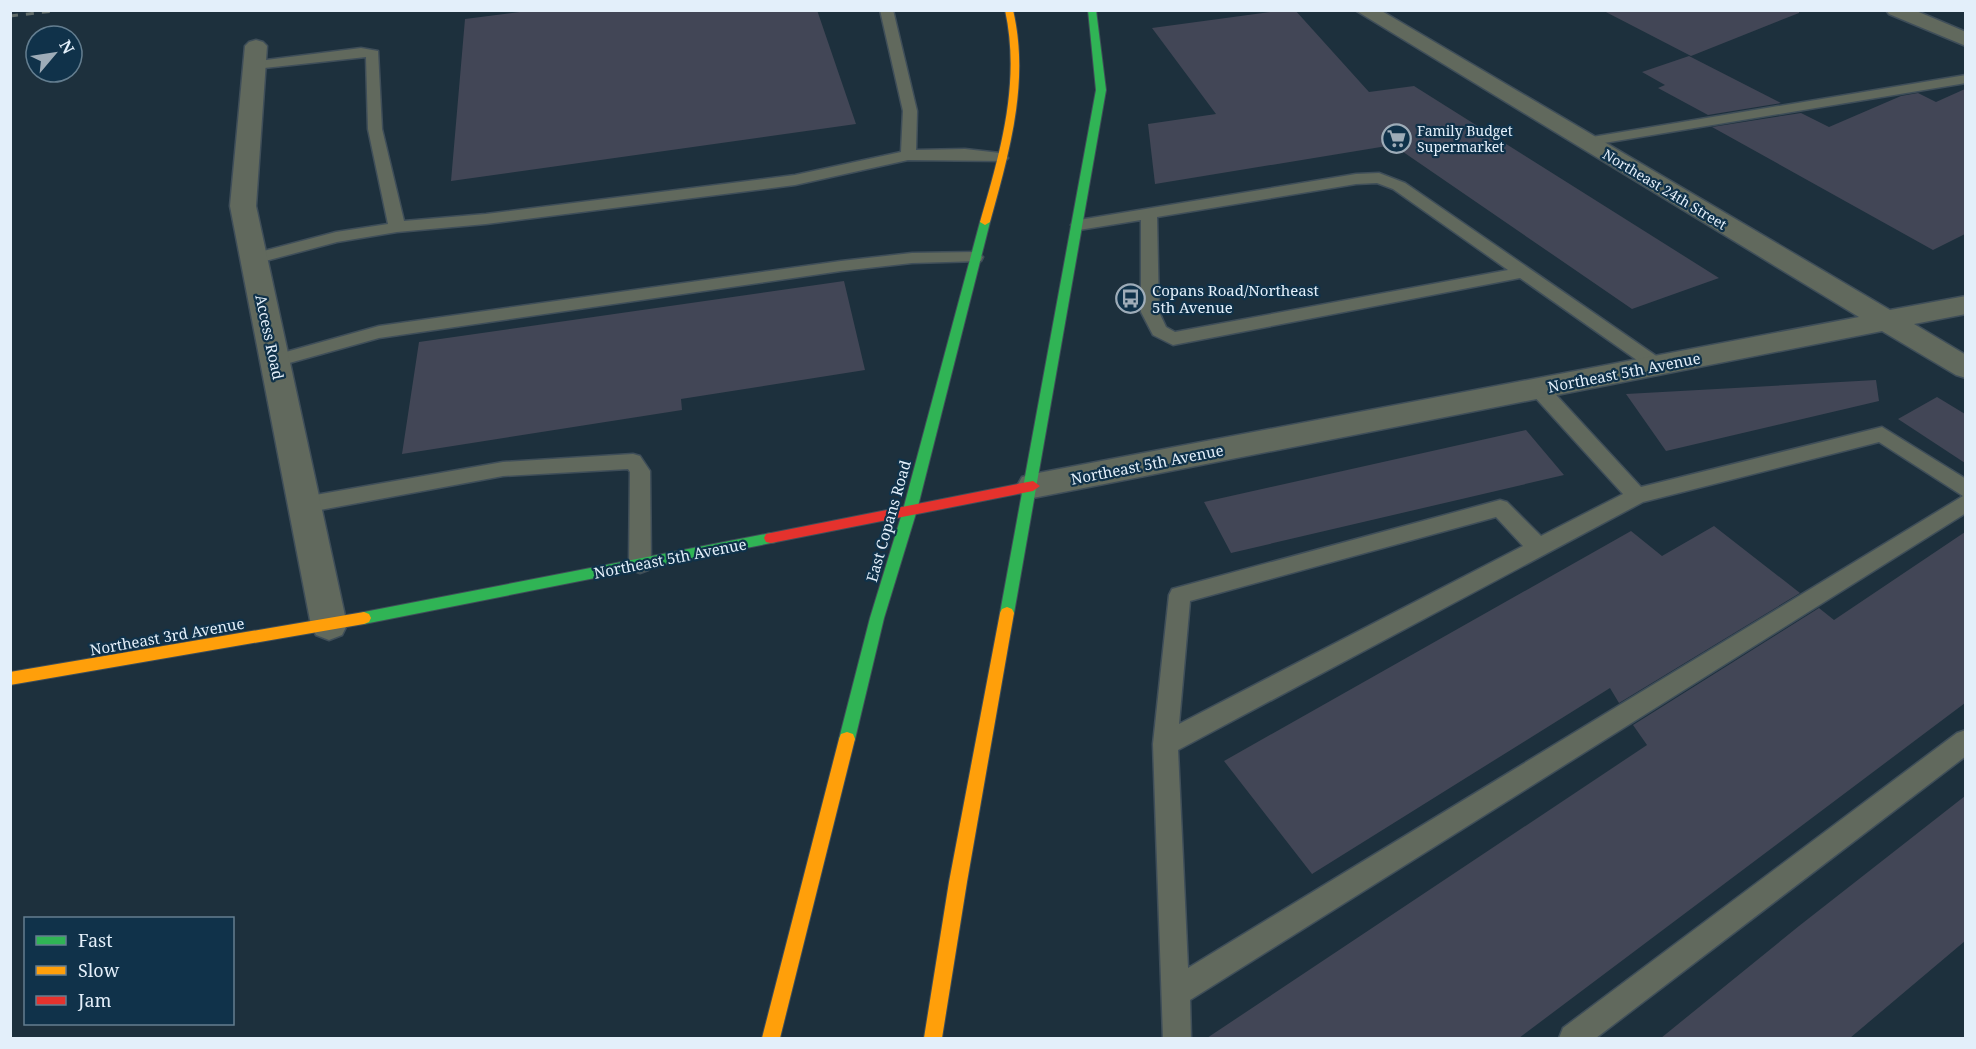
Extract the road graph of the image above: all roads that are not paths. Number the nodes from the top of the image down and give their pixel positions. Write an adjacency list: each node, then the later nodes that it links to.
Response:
1 (886, 10): 11 (lane)
2 (1009, 10): 12 (main road, East Copans Road)
3 (1092, 10): 14 (main road)
4 (1408, 10): 6 (street)
5 (1896, 10): 7 (street)
6 (1369, 13): 10 (street, Northeast 24th Street)
7 (1965, 40)
8 (255, 55): 15 (lane); 17 (street, Access Road)
9 (1965, 79): 10 (lane)
10 (1586, 142): 20 (street, Northeast 24th Street)
11 (908, 155): 12 (lane); 15 (lane)
12 (1000, 158): 16 (main road, East Copans Road)
13 (1149, 213): 14 (lane); 18 (lane); 18 (lane)
14 (1079, 225): 25 (main road)
15 (397, 227): 17 (lane)
16 (975, 257): 21 (lane); 30 (main road, East Copans Road)
17 (254, 259): 21 (street, Access Road)
18 (1524, 272): 22 (lane)
19 (1965, 305): 20 (street, Northeast 5th Avenue)
20 (1889, 322): 22 (street, Northeast 5th Avenue); 23 (street, Northeast 24th Street)
21 (275, 361): 29 (street, Access Road)
22 (1658, 366): 24 (street, Northeast 5th Avenue)
23 (1965, 368)
24 (1539, 389): 25 (street, Northeast 5th Avenue); 27 (lane)
25 (1033, 486): 30 (main road, Northeast 5th Avenue); 39 (main road)
26 (1965, 489): 27 (lane)
27 (1637, 496): 31 (lane)
28 (1965, 503): 37 (lane)
29 (304, 505): 32 (lane); 33 (street, Access Road)
30 (910, 510): 32 (main road, Northeast 5th Avenue); 38 (main road, East Copans Road)
31 (1539, 548): 36 (lane); 36 (lane)
32 (640, 564): 33 (main road, Northeast 5th Avenue)
33 (329, 625): 34 (main road, Northeast 3rd Avenue)
34 (10, 679)
35 (1965, 741): 41 (lane)
36 (1165, 744): 37 (lane)
37 (1176, 992): 40 (lane)
38 (771, 1038)
39 (933, 1038)
40 (1178, 1038)
41 (1573, 1038)

